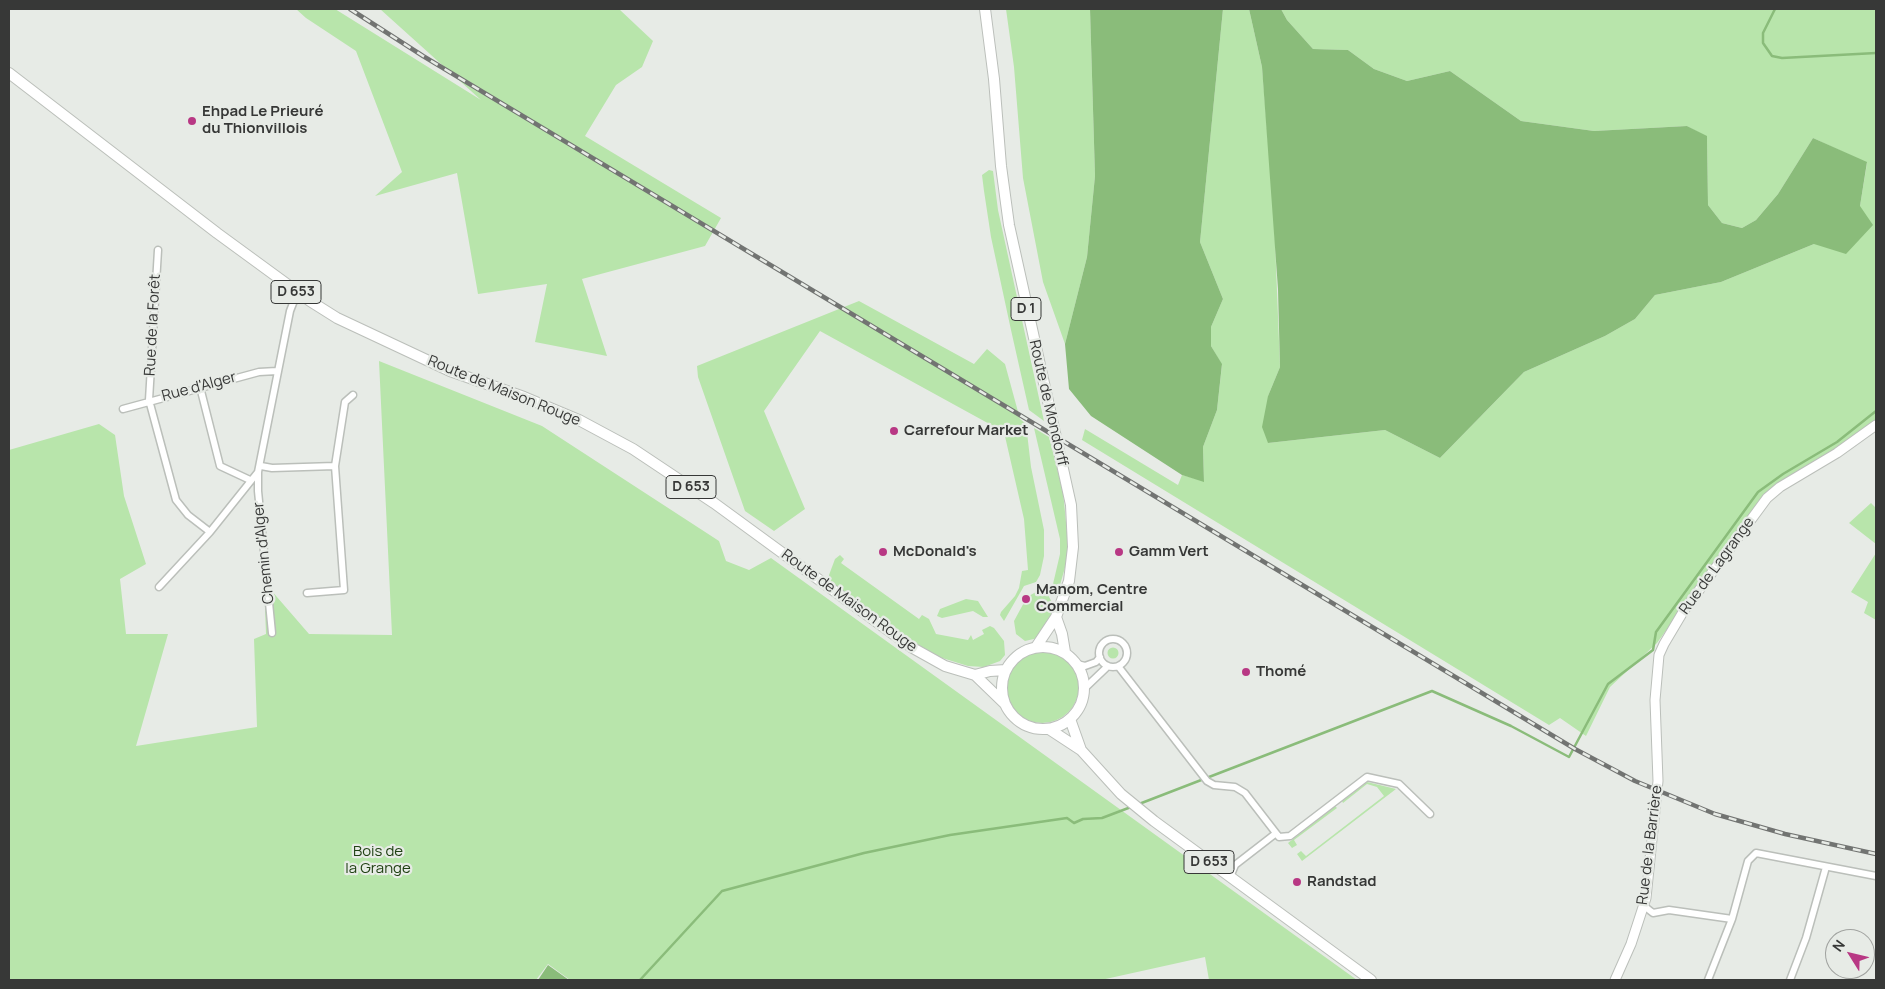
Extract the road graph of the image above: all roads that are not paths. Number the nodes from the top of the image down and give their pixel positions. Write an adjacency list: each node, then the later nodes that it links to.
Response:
1 (985, 9): 17 (main road, Route de Mondorff / D 1)
2 (9, 73): 4 (main road, Route de Maison Rouge / D 653)
3 (158, 250): 8 (street, Rue de la Forêt)
4 (297, 292): 5 (street); 26 (main road, Route de Maison Rouge / D 653)
5 (277, 371): 6 (street, Rue d'Alger); 12 (street)
6 (200, 387): 8 (street, Rue d'Alger); 13 (street)
7 (353, 395): 11 (street)
8 (149, 400): 9 (street, Rue d'Alger); 14 (street, Rue de la Forêt)
9 (123, 409)
10 (1876, 425): 32 (street, Rue de Lagrange)
11 (335, 466): 12 (street); 16 (street)
12 (260, 469): 13 (street); 18 (street, Chemin d'Alger)
13 (250, 480): 14 (street)
14 (210, 532): 15 (street)
15 (159, 587)
16 (307, 593)
17 (1056, 617): 19 (main road, D 1); 20 (main road)
18 (272, 633)
19 (1036, 647): 20 (main road); 25 (main road)
20 (1065, 652): 22 (main road)
21 (1100, 657): 22 (street); 23 (street); 24 (street)
22 (1077, 664): 27 (main road)
23 (1108, 666): 24 (street); 27 (street)
24 (1118, 666): 34 (street)
25 (1006, 670): 26 (main road); 28 (main road)
26 (975, 675): 28 (main road)
27 (1085, 688): 29 (main road)
28 (1005, 704): 30 (main road)
29 (1070, 719): 30 (main road); 31 (main road)
30 (1049, 729): 31 (main road)
31 (1081, 750): 37 (main road, D 653)
32 (1658, 764): 38 (street, Rue de la Barrière)
33 (1430, 814): 34 (street)
34 (1278, 835): 37 (street)
35 (1826, 867): 36 (street); 39 (street); 43 (street)
36 (1876, 876)
37 (1230, 877): 40 (main road, D 653)
38 (1644, 906): 39 (street); 41 (street, Rue de la Barrière)
39 (1732, 919): 42 (street)
40 (1371, 980)
41 (1615, 980)
42 (1708, 980)
43 (1790, 980)

